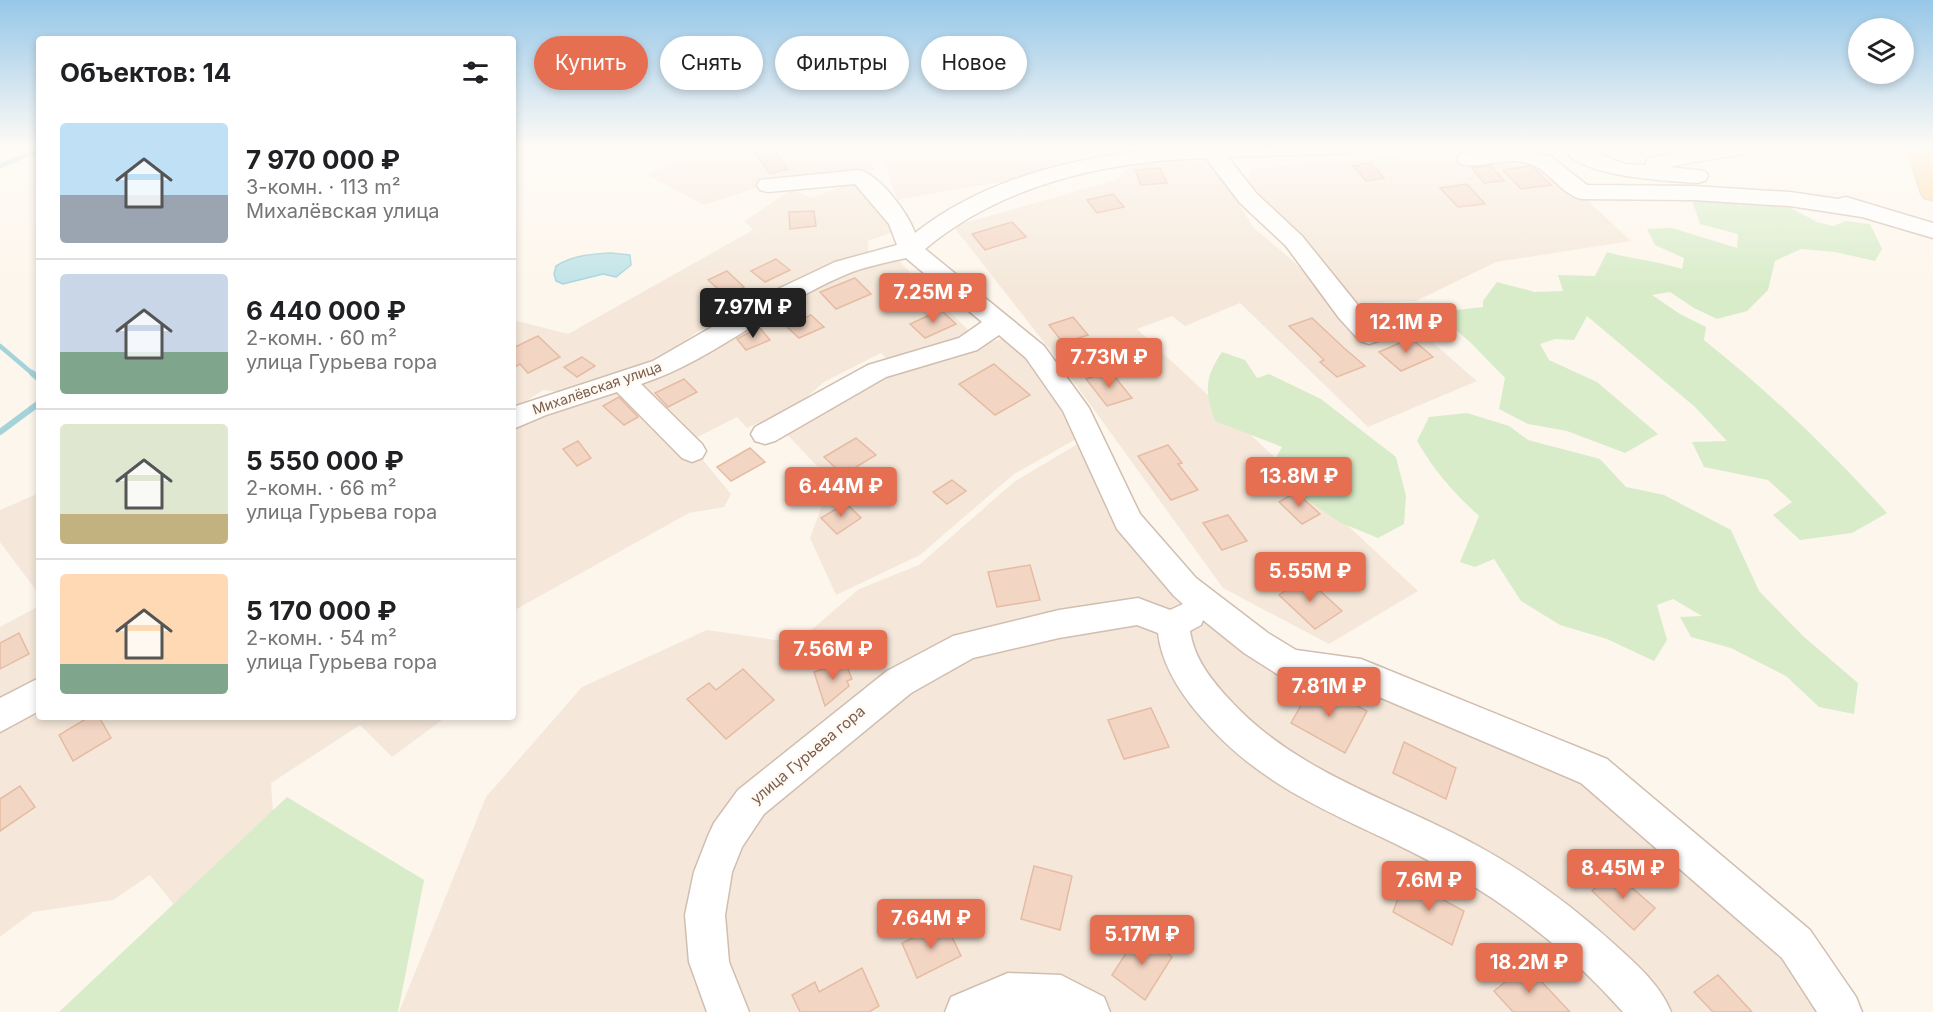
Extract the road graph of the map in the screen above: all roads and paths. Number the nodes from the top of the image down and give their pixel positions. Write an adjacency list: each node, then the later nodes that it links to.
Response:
1 (877, 194): 8 (street)
2 (999, 194): 8 (street, Михалёвская улица)
3 (1245, 194): 10 (street)
4 (1715, 194): 6 (street)
5 (1812, 194): 6 (street)
6 (1865, 210): 7 (street)
7 (1933, 231)
8 (910, 249): 9 (street); 11 (street, Михалёвская улица)
9 (999, 323): 13 (street); 15 (street)
10 (1369, 335)
11 (622, 380): 12 (street, Михалёвская улица); 14 (street)
12 (516, 418)
13 (765, 434)
14 (692, 451)
15 (1206, 603): 16 (street); 23 (street)
16 (1173, 625): 19 (street, улица Гурьева гора); 22 (street)
17 (36, 695): 18 (street)
18 (0, 716)
19 (728, 1012)
20 (966, 1012): 21 (street)
21 (1089, 1012)
22 (1650, 1012)
23 (1841, 1012)

